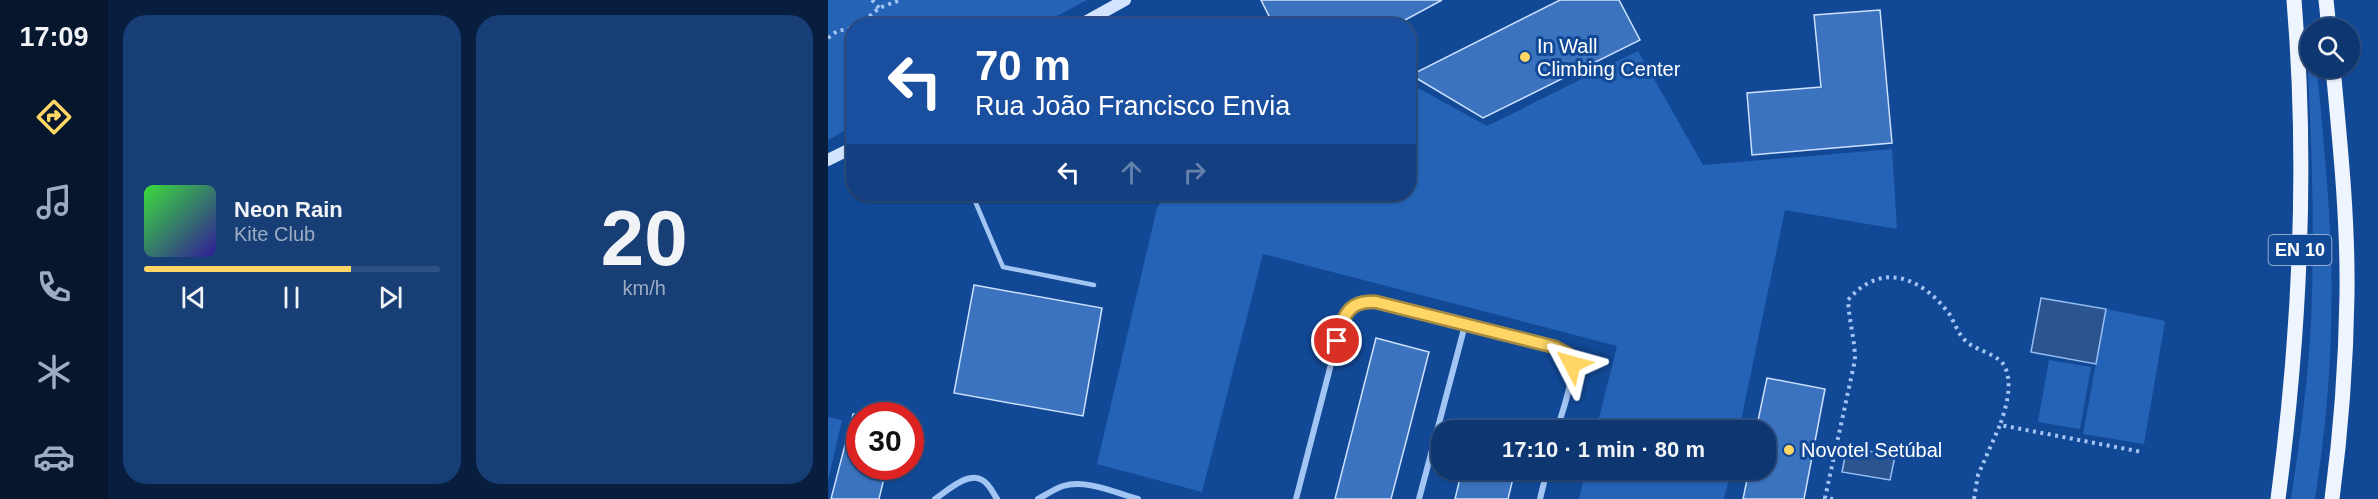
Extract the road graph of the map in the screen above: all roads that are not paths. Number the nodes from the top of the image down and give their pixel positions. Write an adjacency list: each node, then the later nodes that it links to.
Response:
1 (1125, 0): 4 (main road)
2 (2294, 0): 21 (main road, EN 10)
3 (2326, 0): 5 (main road)
4 (1092, 18)
5 (2328, 18)
6 (2333, 78): 22 (main road, EN 10)
7 (846, 151): 8 (main road)
8 (828, 160)
9 (975, 201): 10 (lane)
10 (1094, 285)
11 (1466, 325): 12 (street); 18 (street); 19 (street)
12 (1560, 420)
13 (1545, 480): 20 (street)
14 (935, 499): 15 (street)
15 (997, 499)
16 (1038, 499): 17 (street)
17 (1138, 499)
18 (1296, 499)
19 (1419, 499)
20 (1540, 499)
21 (2276, 499)
22 (2332, 499)

